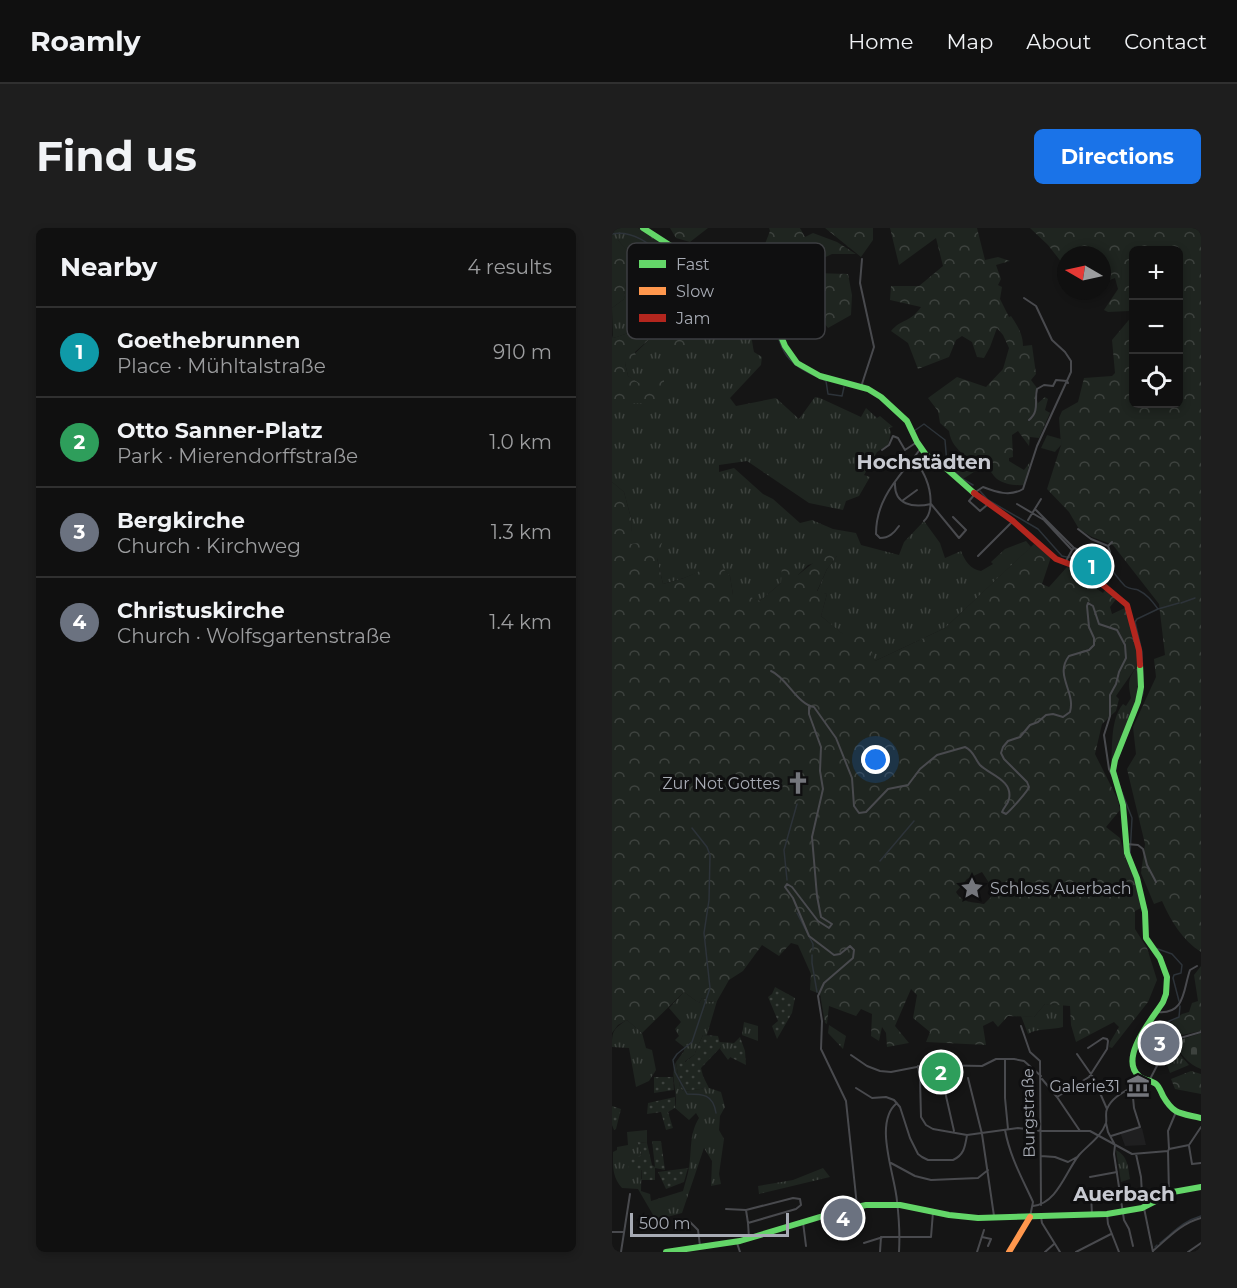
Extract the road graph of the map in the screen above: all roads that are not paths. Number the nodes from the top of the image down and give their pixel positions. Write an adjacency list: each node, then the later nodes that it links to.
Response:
1 (643, 228): 2 (main road)
2 (666, 243)
3 (862, 259): 7 (street)
4 (1024, 298): 6 (street)
5 (783, 339): 7 (main road)
6 (1068, 383): 8 (street); 16 (street)
7 (861, 387): 9 (main road)
8 (1029, 420)
9 (919, 445): 10 (street); 11 (street); 16 (main road)
10 (882, 450)
11 (916, 455): 12 (street); 19 (street)
12 (895, 480): 13 (street); 14 (street)
13 (890, 488): 14 (street); 26 (street)
14 (895, 489): 18 (street)
15 (917, 490): 18 (street)
16 (974, 493): 25 (main road)
17 (1041, 499): 21 (street)
18 (902, 501): 19 (street)
19 (931, 504): 22 (street); 23 (street)
20 (1017, 504): 21 (street)
21 (1035, 511): 24 (street); 30 (street)
22 (953, 517)
23 (924, 520)
24 (1028, 520)
25 (1013, 521): 31 (street); 32 (main road)
26 (899, 526)
27 (1078, 529): 29 (street)
28 (1112, 542): 29 (street)
29 (1108, 546): 33 (street)
30 (1073, 549): 32 (street); 33 (street)
31 (978, 556)
32 (1067, 559): 34 (main road)
33 (1103, 563): 34 (street)
34 (1093, 576): 37 (main road)
35 (771, 671): 36 (street)
36 (809, 707): 37 (street); 90 (street)
37 (1114, 779): 38 (main road)
38 (1127, 844): 39 (street); 41 (main road)
39 (1156, 882)
40 (1197, 966): 41 (street)
41 (1157, 1012): 53 (main road)
42 (1021, 1026): 52 (street, Burgstraße)
43 (1201, 1032): 53 (street)
44 (1088, 1048): 50 (street)
45 (1077, 1054): 50 (street)
46 (851, 1055): 48 (street)
47 (1005, 1059): 49 (street); 52 (street); 63 (street)
48 (918, 1066): 49 (street); 66 (street)
49 (949, 1066): 66 (street)
50 (1090, 1075): 56 (street); 58 (street)
51 (968, 1078): 67 (street)
52 (1041, 1078): 56 (street); 64 (street, Burgstraße)
53 (1146, 1080): 55 (street); 59 (main road)
54 (856, 1088): 57 (street)
55 (1132, 1088): 58 (street); 70 (street)
56 (1056, 1097): 65 (street)
57 (897, 1103): 68 (street); 78 (street)
58 (1107, 1109): 61 (street)
59 (1176, 1112): 60 (main road); 73 (street)
60 (1201, 1118)
61 (1106, 1123): 69 (street); 70 (street)
62 (1201, 1127): 72 (street)
63 (1007, 1130): 64 (street); 67 (street); 88 (street)
64 (1041, 1131): 65 (street); 75 (street, Burgstraße)
65 (1080, 1131): 69 (street)
66 (954, 1132): 68 (street)
67 (982, 1134): 68 (street); 79 (street)
68 (967, 1135)
69 (1098, 1135): 71 (street); 76 (street)
70 (1111, 1136): 71 (street)
71 (1115, 1145): 74 (street); 80 (street)
72 (1189, 1145): 73 (street); 77 (street)
73 (1168, 1150): 74 (street); 84 (street)
74 (1136, 1154): 89 (street)
75 (1041, 1156): 76 (street); 87 (street, Burgstraße)
76 (1077, 1157): 87 (street)
77 (1201, 1162)
78 (891, 1163): 79 (street); 86 (street)
79 (988, 1170): 100 (street)
80 (1117, 1172): 81 (street); 95 (street)
81 (1090, 1177)
82 (1201, 1187): 84 (main road)
83 (1083, 1192): 97 (street)
84 (1169, 1193): 89 (main road)
85 (630, 1194): 107 (street)
86 (897, 1205): 90 (main road); 94 (main road); 113 (street)
87 (1041, 1205): 88 (street)
88 (1033, 1206): 98 (street)
89 (1145, 1206): 95 (main road); 122 (street)
90 (857, 1207): 93 (main road)
91 (726, 1209): 92 (street)
92 (746, 1210): 104 (street); 104 (street)
93 (837, 1211): 103 (main road); 110 (street)
94 (933, 1212): 100 (main road); 113 (street)
95 (1122, 1212): 96 (main road); 120 (street)
96 (1107, 1214): 97 (main road); 108 (street)
97 (1092, 1215): 99 (main road)
98 (1030, 1217): 99 (main road); 100 (main road); 130 (main road)
99 (1041, 1217): 117 (street)
100 (994, 1218)
101 (1201, 1218): 122 (street)
102 (688, 1220): 121 (street)
103 (802, 1222): 111 (main road); 118 (street)
104 (748, 1223): 111 (street)
105 (984, 1230): 109 (street)
106 (612, 1232): 107 (street)
107 (624, 1232): 124 (street)
108 (1112, 1234): 133 (street); 134 (street)
109 (982, 1236): 119 (street); 129 (street)
110 (850, 1237)
111 (750, 1238): 114 (main road)
112 (881, 1238): 113 (street); 115 (street); 127 (street)
113 (900, 1238): 128 (street)
114 (736, 1241): 121 (main road); 126 (street)
115 (864, 1243)
116 (1201, 1243): 123 (street)
117 (1054, 1244): 131 (street); 132 (street)
118 (806, 1246)
119 (988, 1246)
120 (1134, 1246)
121 (700, 1248): 125 (main road)
122 (1154, 1251)
123 (1193, 1251): 135 (street)
124 (621, 1252)
125 (666, 1252)
126 (740, 1252)
127 (880, 1252)
128 (900, 1252)
129 (977, 1252)
130 (1009, 1252)
131 (1045, 1252)
132 (1060, 1252)
133 (1076, 1252)
134 (1119, 1252)
135 (1188, 1252)

